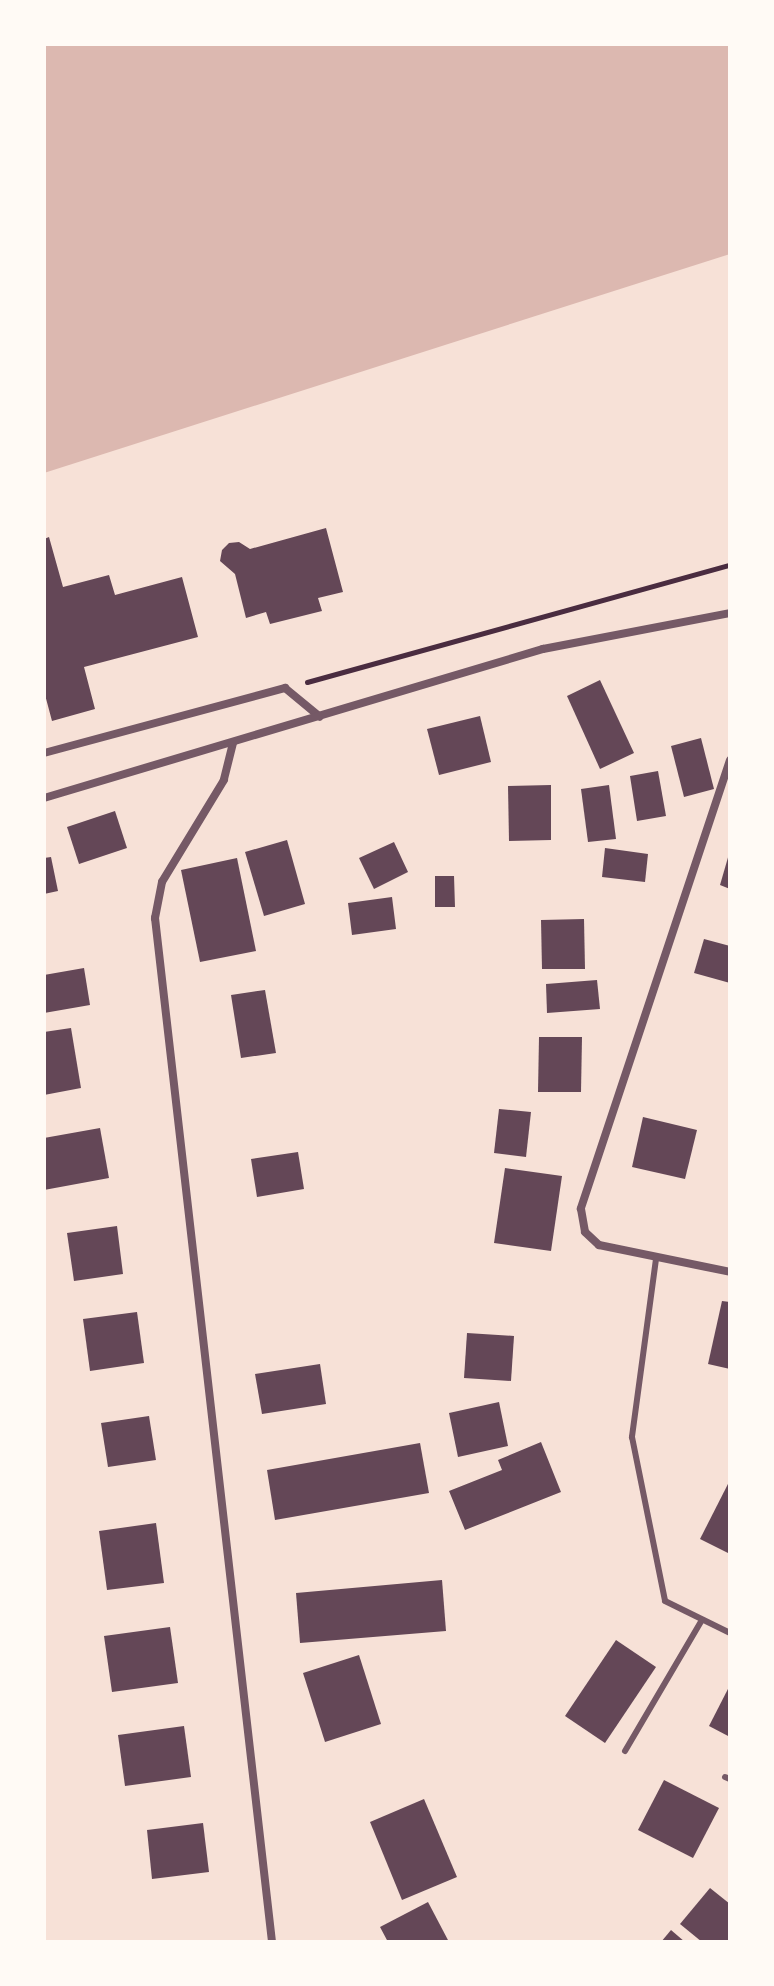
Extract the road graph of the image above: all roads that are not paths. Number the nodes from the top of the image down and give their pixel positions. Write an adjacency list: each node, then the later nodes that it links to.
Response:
1 (730, 613): 2 (street)
2 (320, 717): 3 (street); 4 (street)
3 (233, 743): 6 (street); 12 (street)
4 (44, 753)
5 (730, 760): 7 (street)
6 (44, 798)
7 (656, 1259): 8 (street); 9 (lane)
8 (730, 1272)
9 (702, 1620): 10 (lane); 11 (lane)
10 (730, 1633)
11 (625, 1751)
12 (272, 1942)

